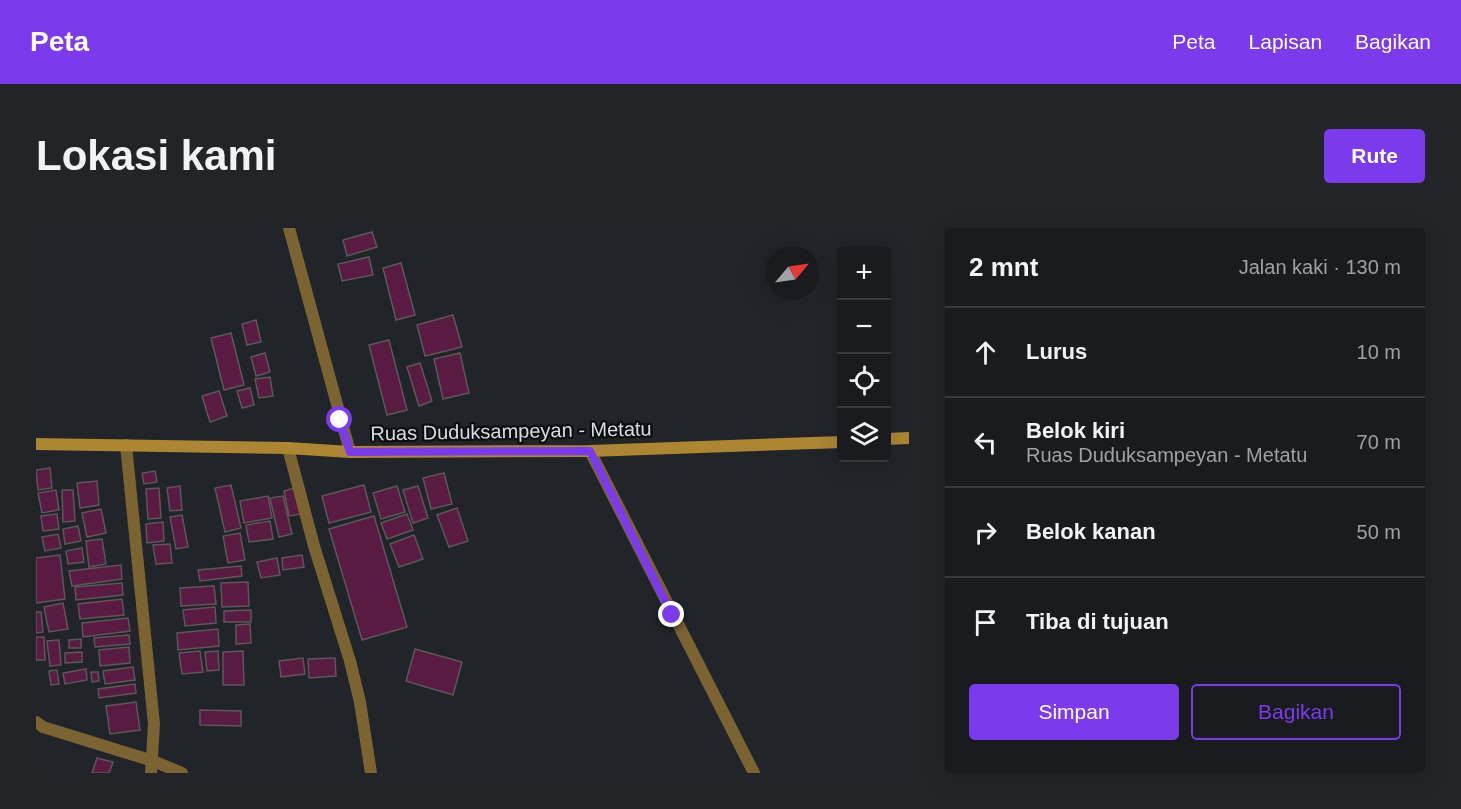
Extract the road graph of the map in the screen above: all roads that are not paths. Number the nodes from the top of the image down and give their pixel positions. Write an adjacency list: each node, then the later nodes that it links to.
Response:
1 (289, 228): 9 (street)
2 (909, 438): 3 (main road)
3 (891, 439)
4 (837, 442): 8 (main road, Ruas Duduksampeyan - Metatu)
5 (36, 444): 6 (main road, Ruas Duduksampeyan - Metatu)
6 (126, 445): 7 (main road, Ruas Duduksampeyan - Metatu); 11 (street)
7 (288, 448): 9 (main road, Ruas Duduksampeyan - Metatu); 13 (street)
8 (590, 451): 9 (main road, Ruas Duduksampeyan - Metatu); 14 (street)
9 (350, 452)
10 (36, 722): 11 (street)
11 (152, 767): 12 (street)
12 (182, 773)
13 (371, 773)
14 (754, 773)

